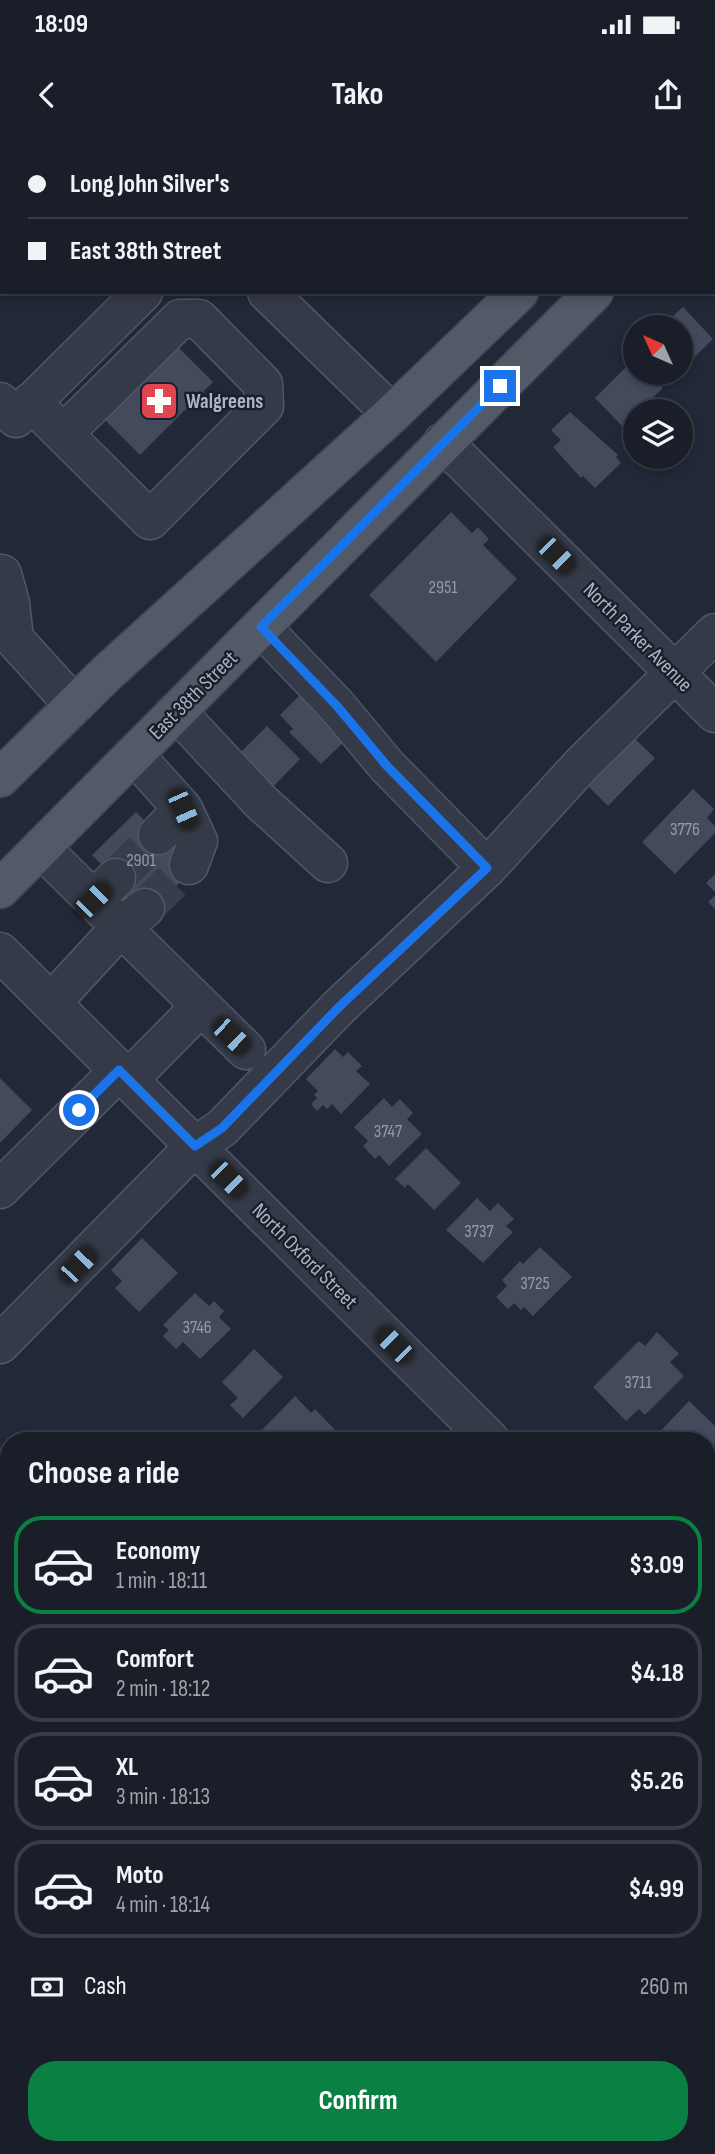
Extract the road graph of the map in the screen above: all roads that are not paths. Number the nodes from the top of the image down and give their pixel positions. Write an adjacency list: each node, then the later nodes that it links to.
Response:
1 (141, 294): 5 (street)
2 (269, 294): 6 (street)
3 (517, 294): 6 (main road)
4 (592, 294): 8 (main road, East 38th Street)
5 (16, 402): 7 (street)
6 (392, 414): 13 (main road)
7 (64, 433): 7 (street)
8 (443, 442): 10 (main road, East 38th Street); 12 (street, North Parker Avenue)
9 (5, 614): 13 (street)
10 (261, 627): 14 (main road, East 38th Street); 21 (street)
11 (715, 633): 12 (street)
12 (674, 672): 15 (street, North Parker Avenue); 21 (street)
13 (73, 704): 17 (main road)
14 (175, 713): 16 (main road, East 38th Street); 19 (street)
15 (715, 713)
16 (132, 756): 18 (main road, East 38th Street); 20 (street)
17 (0, 778)
18 (40, 848): 22 (main road, East 38th Street); 23 (street)
19 (328, 863)
20 (189, 865)
21 (487, 868): 29 (street)
22 (0, 889)
23 (133, 918): 25 (street); 26 (street)
24 (0, 953): 25 (street, North Oxford Street)
25 (51, 1003): 28 (street, North Oxford Street)
26 (201, 1006): 27 (street); 28 (street)
27 (246, 1050)
28 (123, 1075): 29 (street, North Oxford Street); 30 (street)
29 (195, 1146): 31 (street); 32 (street, North Oxford Street)
30 (0, 1189)
31 (0, 1344)
32 (482, 1432)

